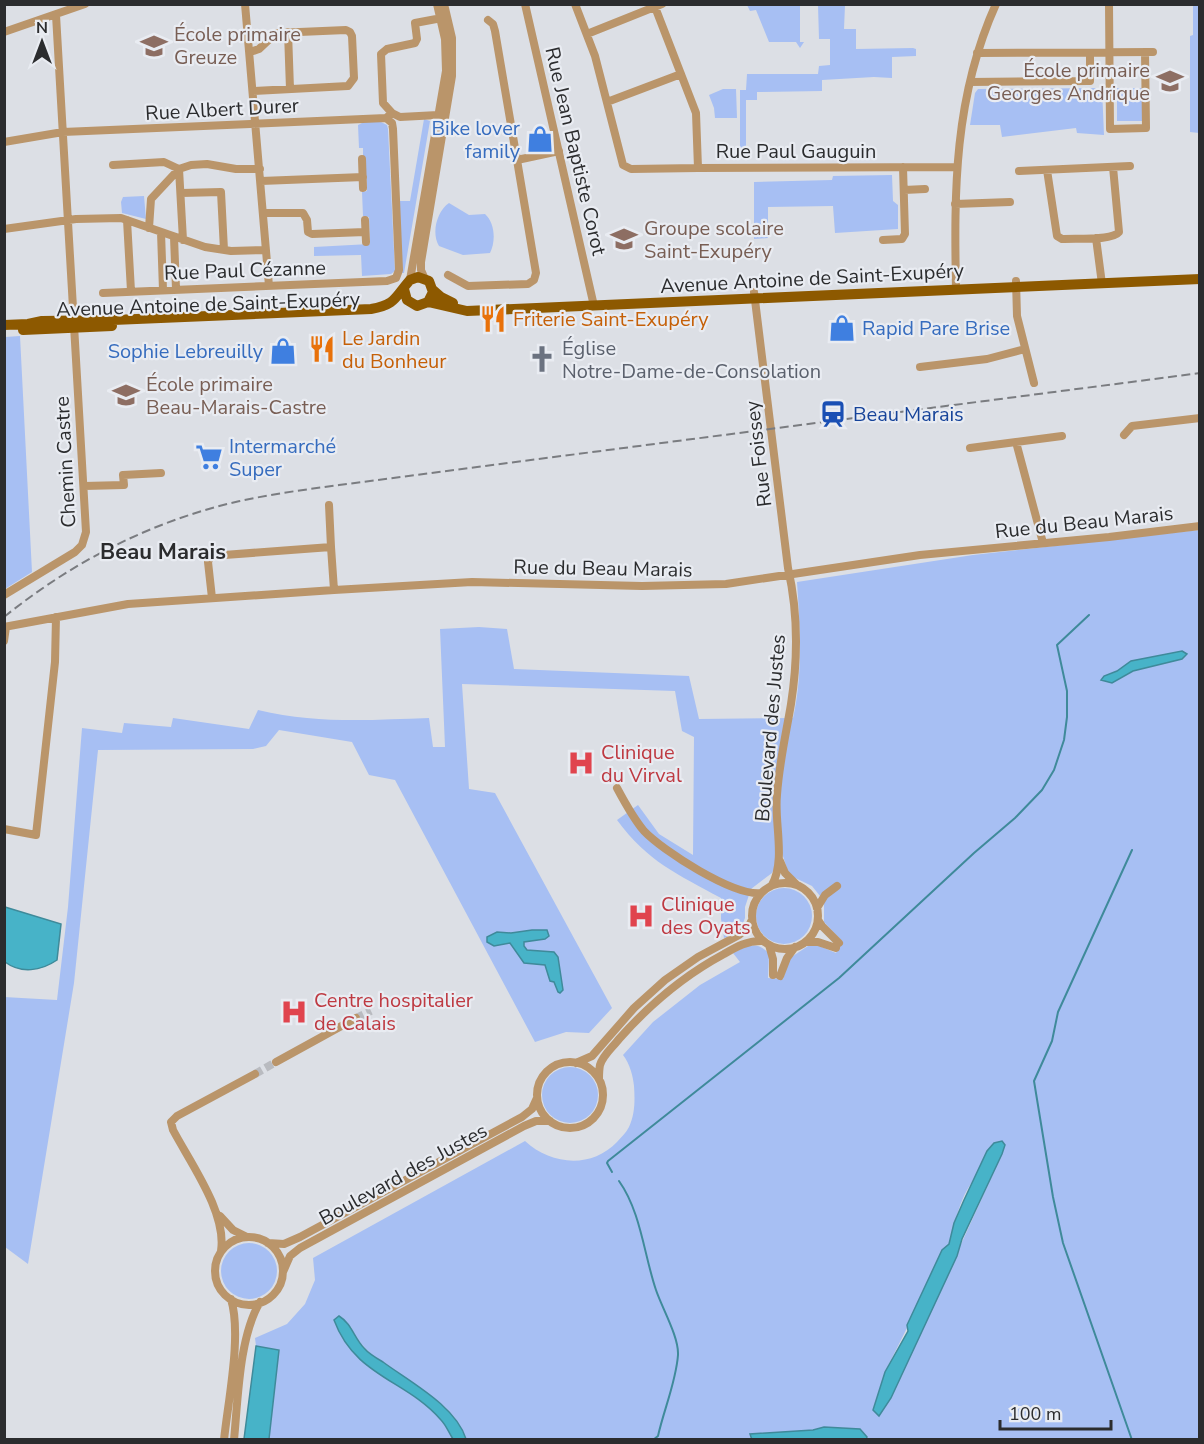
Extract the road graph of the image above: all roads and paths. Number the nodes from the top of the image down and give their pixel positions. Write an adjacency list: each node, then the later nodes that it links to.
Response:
1 (85, 4): 9 (street)
2 (245, 4): 14 (street)
3 (525, 4): 28 (street, Rue Jean Baptiste Corot)
4 (575, 4): 13 (street)
5 (996, 4): 17 (street)
6 (1109, 4): 16 (street)
7 (659, 6): 13 (street); 18 (street, Rue Paul Gauguin)
8 (444, 9): 23 (street); 24 (street); 64 (street)
9 (56, 15): 11 (street); 26 (street, Chemin Castre)
10 (488, 20): 30 (street)
11 (4, 32)
12 (288, 32): 14 (street); 20 (street); 20 (street)
13 (587, 34): 22 (street)
14 (250, 52): 21 (street)
15 (1090, 52): 16 (street); 17 (street); 19 (street)
16 (1110, 52): 16 (street)
17 (977, 53): 19 (street)
18 (681, 74): 22 (street); 36 (street, Rue Paul Gauguin)
19 (969, 82): 34 (street)
20 (290, 88): 21 (street)
21 (253, 91): 25 (street)
22 (607, 102): 36 (street)
23 (438, 115): 24 (street, Rue Albert Durer); 69 (street)
24 (389, 116): 25 (street, Rue Albert Durer); 68 (street, Rue Paul Cézanne)
25 (256, 124): 26 (street, Rue Albert Durer); 38 (street)
26 (63, 132): 27 (street, Rue Albert Durer); 52 (street, Chemin Castre)
27 (4, 142)
28 (559, 151): 30 (street); 79 (street, Rue Jean Baptiste Corot)
29 (362, 159): 41 (street)
30 (517, 160): 63 (street)
31 (113, 165): 37 (street)
32 (1130, 166): 35 (street)
33 (903, 167): 34 (street, Rue Paul Gauguin); 36 (street, Rue Paul Gauguin); 45 (street)
34 (956, 167): 48 (street)
35 (1113, 167): 39 (street); 57 (street)
36 (698, 168)
37 (179, 169): 38 (street); 46 (street); 53 (street)
38 (260, 169): 42 (street)
39 (1047, 170): 40 (street); 57 (street)
40 (1019, 171)
41 (363, 177): 42 (street); 43 (street)
42 (261, 181): 49 (street)
43 (363, 188)
44 (925, 189): 45 (street)
45 (904, 190): 59 (street)
46 (181, 193): 58 (street); 60 (street)
47 (1010, 202): 48 (street)
48 (955, 204): 70 (street)
49 (263, 213): 51 (street); 61 (street)
50 (127, 220): 52 (street); 53 (street); 74 (street)
51 (365, 220)
52 (68, 221): 54 (street); 80 (street, Chemin Castre)
53 (148, 228): 55 (street)
54 (4, 229)
55 (161, 232): 56 (street); 72 (street)
56 (174, 237): 58 (street); 71 (street)
57 (1096, 238): 66 (street)
58 (183, 240): 60 (street)
59 (883, 240)
60 (224, 250): 61 (street)
61 (266, 250): 68 (street)
62 (1200, 273): 66 (main road, Avenue Antoine de Saint-Exupéry)
63 (448, 275)
64 (425, 279): 69 (main road); 73 (main road)
65 (1200, 279): 66 (main road, Avenue Antoine de Saint-Exupéry)
66 (1102, 281): 67 (main road, Avenue Antoine de Saint-Exupéry)
67 (1016, 284): 70 (main road, Avenue Antoine de Saint-Exupéry); 83 (street)
68 (269, 285): 71 (street, Rue Paul Cézanne)
69 (407, 285): 78 (main road); 80 (main road, Avenue Antoine de Saint-Exupéry)
70 (956, 287): 76 (main road, Avenue Antoine de Saint-Exupéry)
71 (176, 289): 72 (street, Rue Paul Cézanne)
72 (163, 290): 74 (street, Rue Paul Cézanne)
73 (433, 290): 77 (main road); 79 (main road, Avenue Antoine de Saint-Exupéry)
74 (131, 291): 75 (street, Rue Paul Cézanne)
75 (103, 293)
76 (754, 295): 79 (main road, Avenue Antoine de Saint-Exupéry); 97 (street, Rue Foissey)
77 (428, 302): 78 (main road); 79 (main road, Avenue Antoine de Saint-Exupéry)
78 (410, 303): 80 (main road, Avenue Antoine de Saint-Exupéry)
79 (593, 303)
80 (74, 323): 81 (main road, Avenue Antoine de Saint-Exupéry); 82 (main road, Avenue Antoine de Saint-Exupéry); 92 (street, Chemin Castre)
81 (4, 325)
82 (4, 331)
83 (1025, 349): 84 (street); 85 (street)
84 (920, 367)
85 (1034, 383)
86 (1200, 418): 87 (street)
87 (1124, 435)
88 (1062, 436): 89 (street)
89 (1016, 442): 90 (street); 95 (street)
90 (970, 448)
91 (161, 473): 92 (street)
92 (84, 486): 99 (street, Chemin Castre)
93 (329, 505): 96 (street)
94 (1200, 525): 95 (street, Rue du Beau Marais)
95 (1043, 543): 97 (street, Rue du Beau Marais)
96 (332, 547): 98 (street); 100 (street)
97 (790, 576): 98 (street, Rue du Beau Marais); 106 (street, Boulevard des Justes)
98 (334, 590): 100 (street, Rue du Beau Marais)
99 (4, 595)
100 (212, 598): 101 (street, Rue du Beau Marais)
101 (56, 617): 102 (street, Rue du Beau Marais); 105 (street)
102 (5, 627): 103 (street)
103 (4, 641)
104 (617, 788): 107 (street)
105 (4, 829)
106 (778, 849): 108 (street, Boulevard des Justes); 109 (street, Boulevard des Justes)
107 (724, 883): 111 (street); 113 (street)
108 (772, 885): 109 (street); 111 (street)
109 (796, 885): 110 (street)
110 (808, 892): 112 (street); 112 (street)
111 (761, 893): 113 (street)
112 (817, 908): 114 (street)
113 (752, 915): 116 (street); 120 (street)
114 (818, 920): 115 (street); 115 (street)
115 (806, 942): 117 (street)
116 (766, 943): 117 (street); 117 (street); 122 (street)
117 (795, 948)
118 (356, 1018): 119 (street)
119 (276, 1062)
120 (576, 1063): 122 (street); 123 (street)
121 (255, 1074): 125 (street)
122 (599, 1079): 124 (street)
123 (537, 1098): 124 (street); 127 (street, Boulevard des Justes)
124 (550, 1121): 129 (street, Boulevard des Justes)
125 (216, 1210): 126 (street); 128 (street)
126 (248, 1237): 127 (street); 128 (street)
127 (268, 1243): 129 (street)
128 (221, 1251): 130 (street)
129 (282, 1272): 131 (street)
130 (231, 1299): 131 (street); 132 (street)
131 (260, 1302): 133 (street)
132 (224, 1440)
133 (234, 1440)

